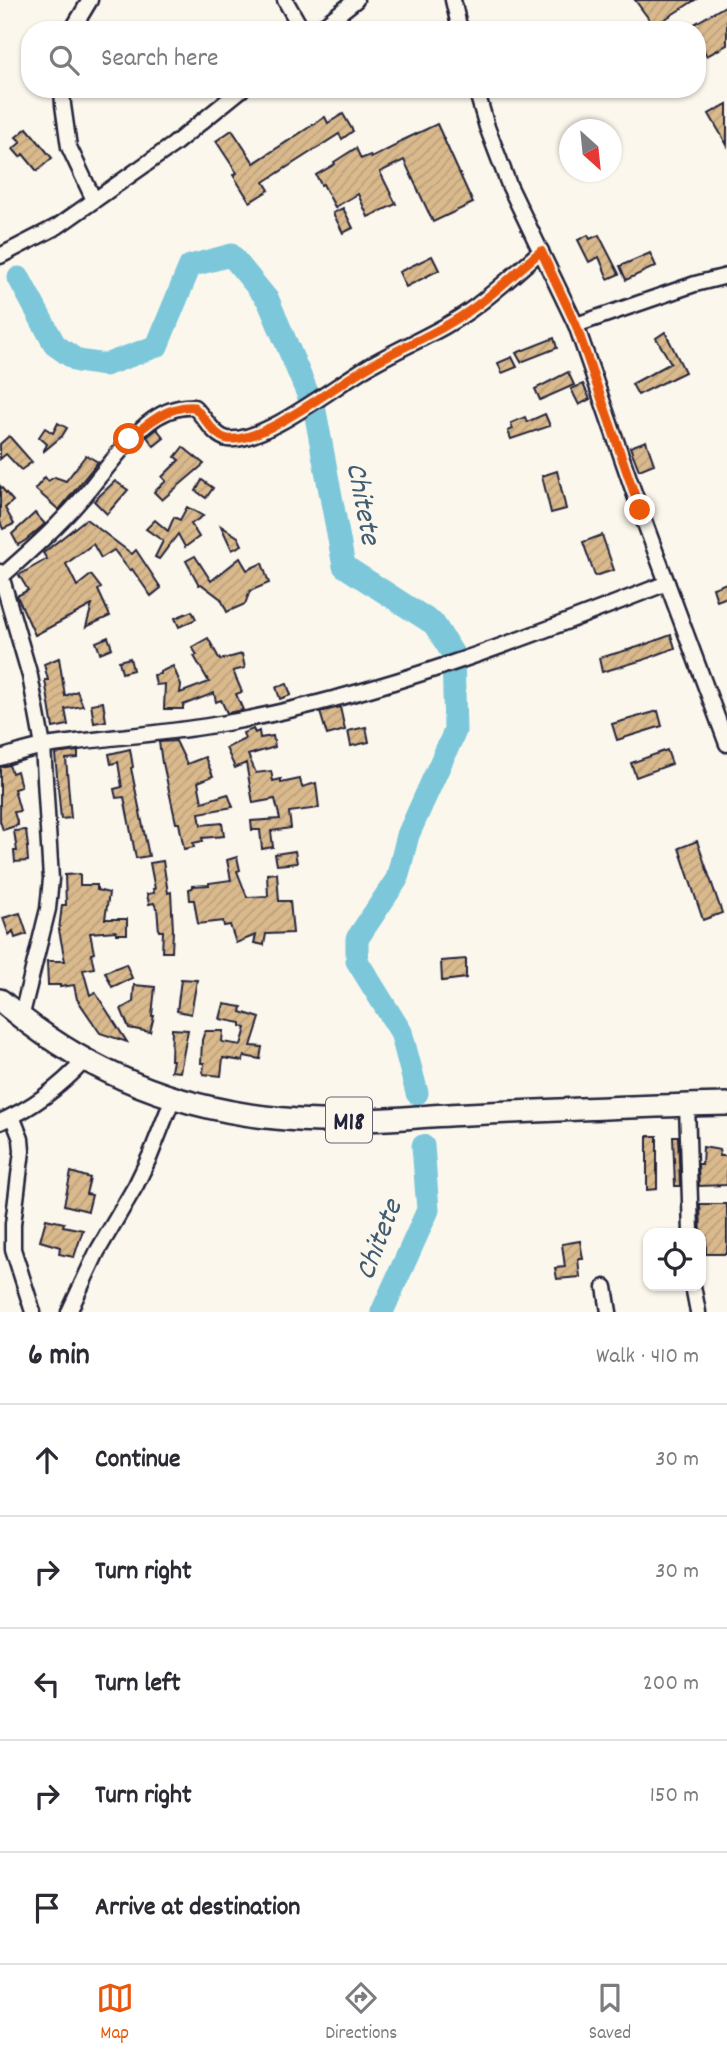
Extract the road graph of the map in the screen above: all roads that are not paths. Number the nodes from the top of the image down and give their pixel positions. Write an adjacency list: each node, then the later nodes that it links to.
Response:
1 (90, 0): 5 (street)
2 (285, 0): 6 (street)
3 (356, 0): 7 (street)
4 (453, 0): 8 (street)
5 (77, 21)
6 (297, 21)
7 (329, 21)
8 (458, 21)
9 (63, 98): 12 (street)
10 (231, 98): 12 (street)
11 (479, 98): 13 (street)
12 (94, 200): 14 (street)
13 (541, 251): 16 (street); 17 (street)
14 (0, 256)
15 (727, 276): 16 (street)
16 (576, 325): 18 (street)
17 (1, 575): 20 (street)
18 (667, 583): 19 (street); 20 (street)
19 (727, 744)
20 (43, 746): 21 (street); 23 (street)
21 (0, 758)
22 (0, 1000): 23 (main road, M18)
23 (21, 1018): 24 (main road, M18)
24 (84, 1060): 25 (main road, M18); 28 (street)
25 (173, 1098): 27 (main road, M18); 33 (street)
26 (727, 1104): 27 (main road, M18)
27 (687, 1105): 29 (street)
28 (6, 1119): 32 (street)
29 (691, 1228)
30 (605, 1287): 34 (street)
31 (694, 1291): 35 (street)
32 (33, 1312)
33 (69, 1312)
34 (609, 1312)
35 (698, 1312)

